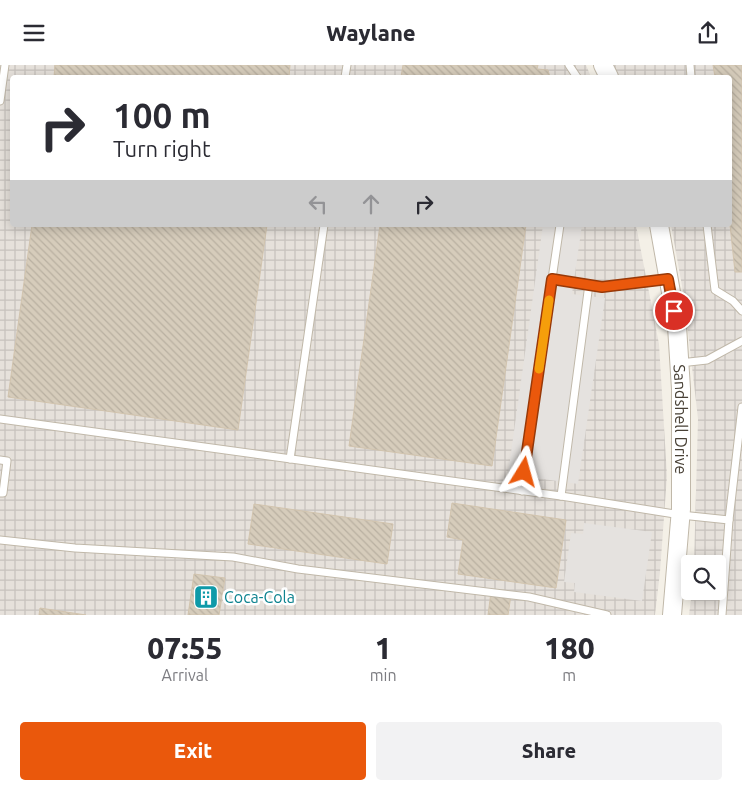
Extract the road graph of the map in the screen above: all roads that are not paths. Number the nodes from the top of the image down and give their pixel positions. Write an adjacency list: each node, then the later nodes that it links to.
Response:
1 (5, 65): 2 (lane)
2 (0, 101)
3 (324, 227): 15 (lane)
4 (560, 227): 7 (lane)
5 (659, 227): 8 (street, Sandshell Drive)
6 (707, 227): 10 (lane)
7 (552, 279): 9 (lane); 17 (lane)
8 (668, 279): 9 (lane); 12 (street, Sandshell Drive)
9 (589, 285): 19 (lane)
10 (742, 311)
11 (742, 341): 12 (lane)
12 (679, 363): 20 (street, Sandshell Drive)
13 (742, 407): 21 (lane)
14 (0, 419): 15 (lane)
15 (290, 459): 17 (lane)
16 (0, 460): 18 (lane)
17 (522, 491): 19 (lane)
18 (0, 493)
19 (561, 497): 20 (lane)
20 (681, 515): 21 (lane); 24 (street, Sandshell Drive)
21 (729, 520): 25 (lane)
22 (0, 540): 23 (lane)
23 (607, 615)
24 (672, 615)
25 (722, 615)

